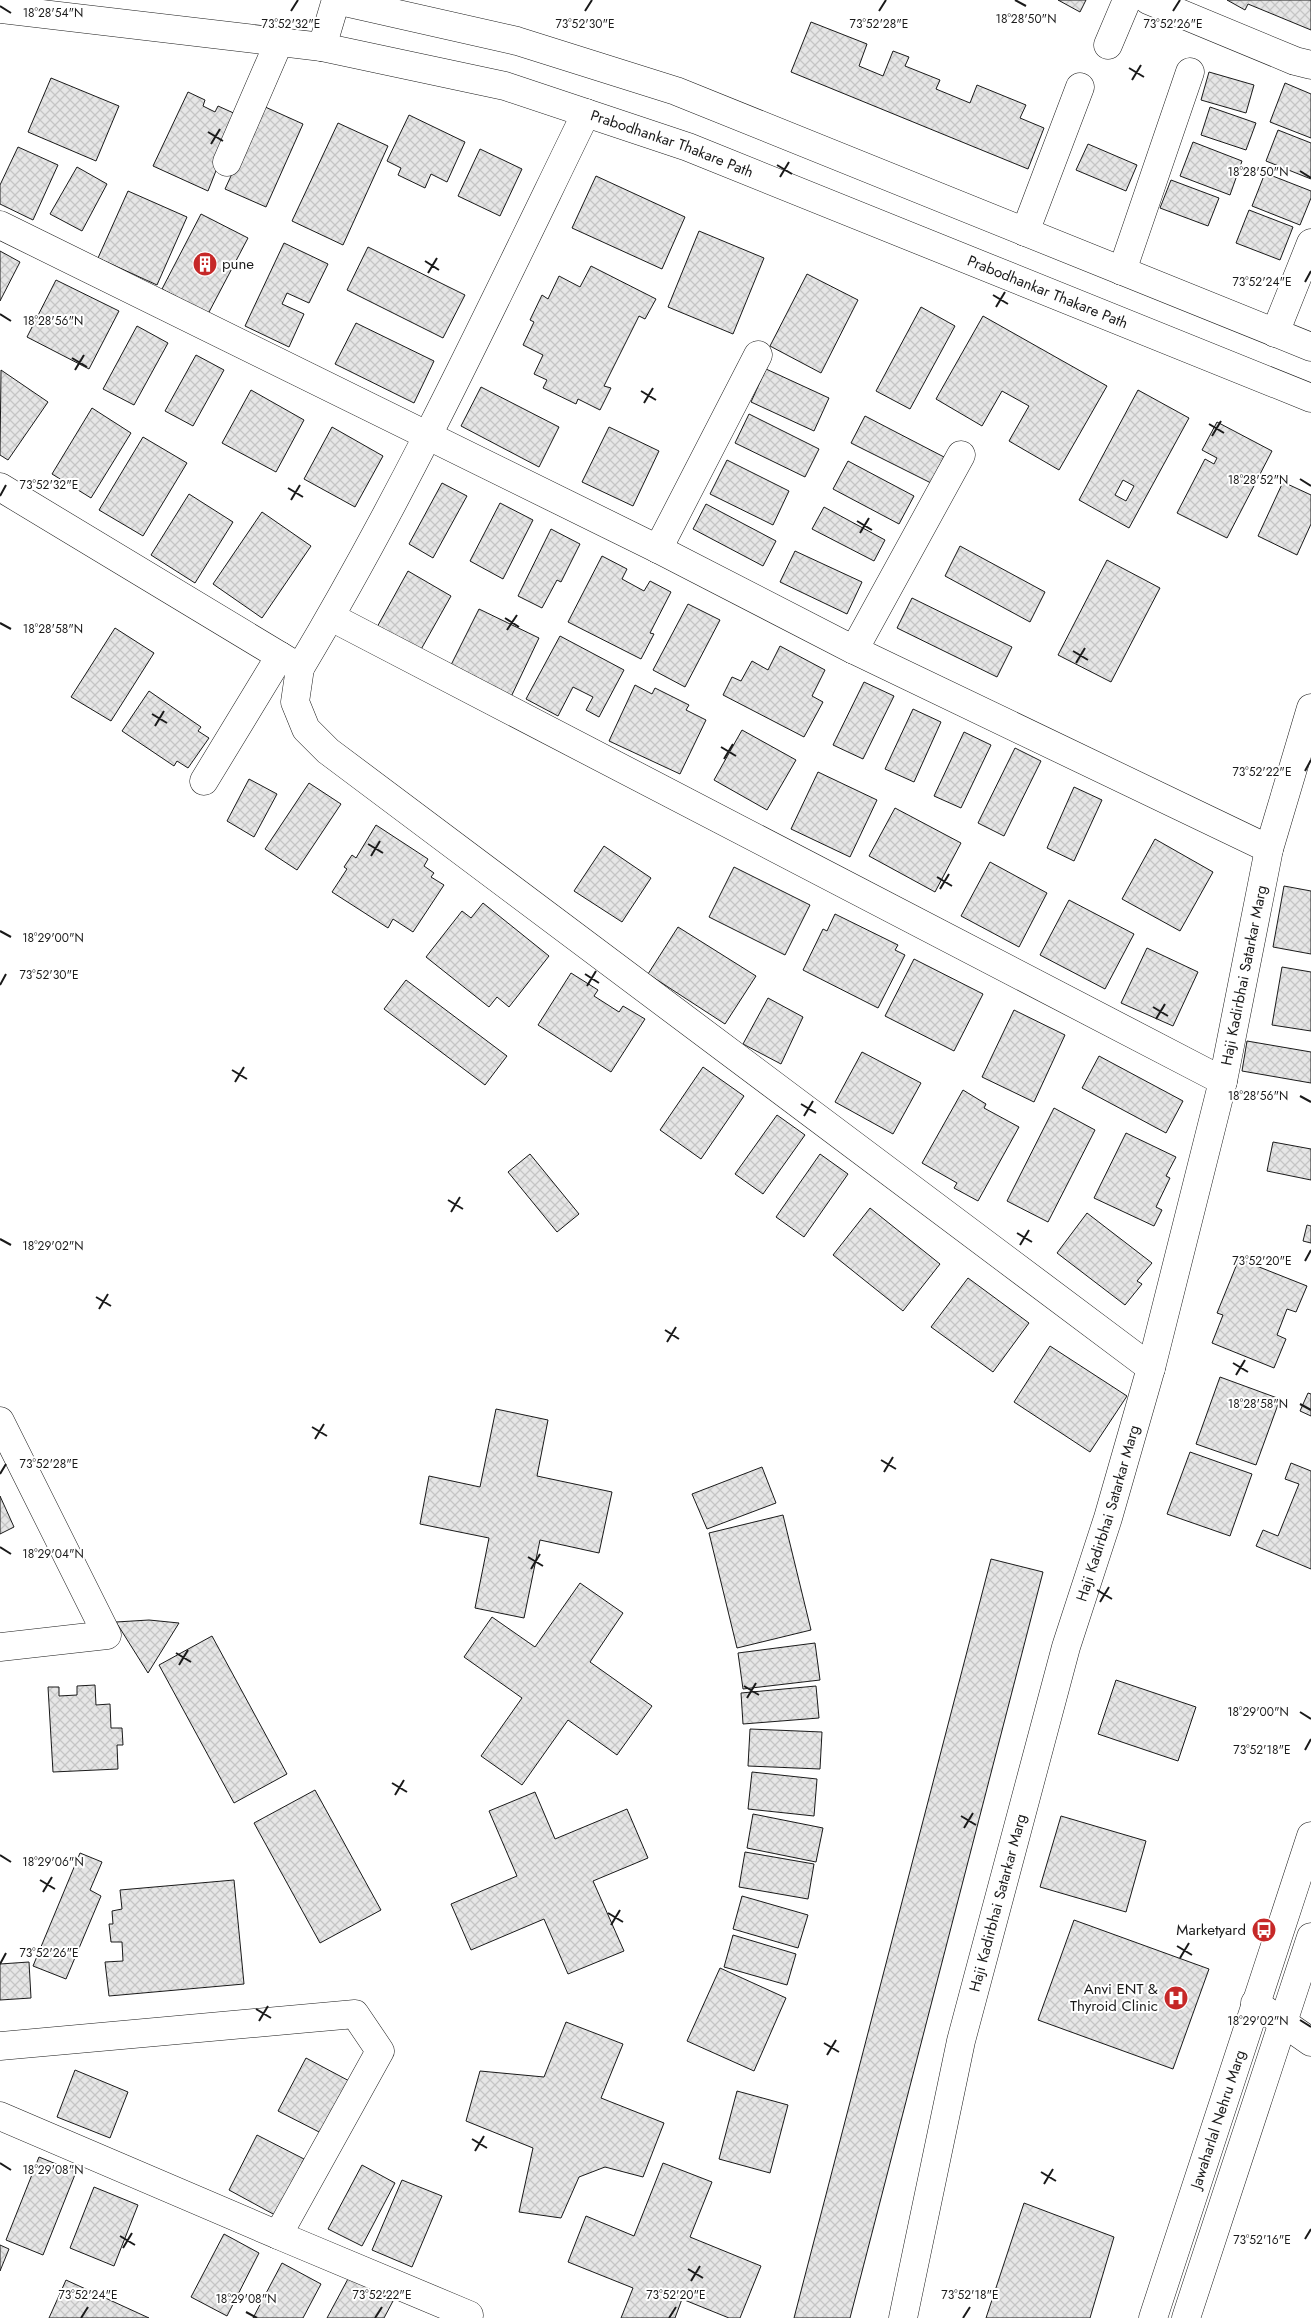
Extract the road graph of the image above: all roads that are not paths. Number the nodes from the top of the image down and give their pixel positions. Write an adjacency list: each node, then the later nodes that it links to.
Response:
1 (336, 0): 7 (street); 14 (street)
2 (1127, 0): 6 (street)
3 (1148, 0): 8 (street)
4 (0, 10): 5 (street, Prabodhankar Thakare Path)
5 (279, 42): 7 (street, Prabodhankar Thakare Path); 12 (street)
6 (1108, 45)
7 (322, 47): 11 (street, Prabodhankar Thakare Path)
8 (1311, 65)
9 (1190, 72): 16 (street)
10 (1080, 87): 14 (street)
11 (586, 113): 20 (street, Prabodhankar Thakare Path); 21 (street)
12 (227, 162)
13 (0, 225): 21 (street)
14 (1025, 232): 16 (street)
15 (1311, 243): 17 (street)
16 (1122, 271): 17 (street)
17 (1275, 333): 18 (street)
18 (1311, 347)
19 (758, 354): 24 (street)
20 (1311, 398)
21 (429, 436): 24 (street); 25 (street)
22 (962, 455): 26 (street)
23 (0, 487): 27 (street)
24 (658, 549): 26 (street)
25 (331, 617): 27 (street); 31 (street)
26 (854, 650): 30 (street)
27 (290, 662): 29 (street); 32 (street)
28 (1311, 708): 30 (street, Haji Kadirbhai Satarkar Marg)
29 (204, 781)
30 (1269, 849): 31 (street, Haji Kadirbhai Satarkar Marg)
31 (1223, 1081): 32 (street, Haji Kadirbhai Satarkar Marg)
32 (1151, 1368): 44 (street, Haji Kadirbhai Satarkar Marg)
33 (0, 1421): 34 (street)
34 (0, 1647)
35 (1311, 1836): 37 (street, Jawaharlal Nehru Marg)
36 (1311, 1937): 38 (street)
37 (1255, 2003): 38 (street); 45 (street, Jawaharlal Nehru Marg)
38 (1283, 2023): 39 (street); 46 (street)
39 (1311, 2042)
40 (0, 2046): 42 (street)
41 (0, 2116): 42 (street)
42 (278, 2235): 43 (street)
43 (469, 2315)
44 (903, 2318)
45 (1153, 2318)
46 (1186, 2318)

